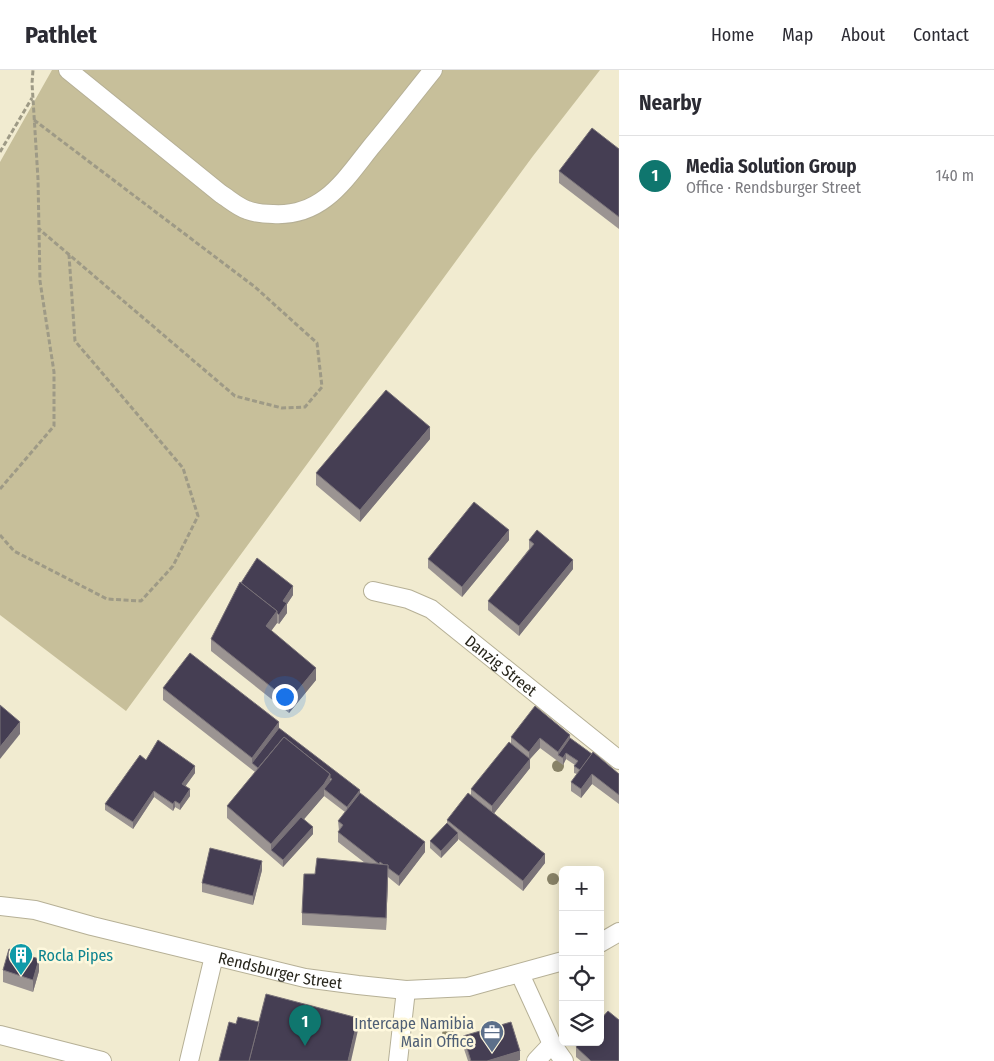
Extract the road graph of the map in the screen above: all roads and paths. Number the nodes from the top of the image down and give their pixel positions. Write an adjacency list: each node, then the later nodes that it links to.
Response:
1 (33, 70): 4 (path)
2 (68, 70): 3 (street)
3 (433, 70)
4 (32, 97): 5 (path); 6 (path)
5 (34, 120): 7 (path); 8 (path)
6 (0, 152)
7 (38, 229): 8 (path); 10 (path)
8 (69, 255): 12 (path)
9 (0, 482): 10 (path)
10 (6, 482): 11 (path)
11 (0, 489)
12 (0, 535)
13 (373, 591): 14 (street, Danzig Street)
14 (619, 760)
15 (0, 906): 18 (street, Rendsburger Street)
16 (619, 932): 17 (street)
17 (604, 941)
18 (214, 956): 21 (street, Rendsburger Street); 25 (street)
19 (559, 963): 20 (street, Rendsburger Street)
20 (520, 974): 21 (street, Rendsburger Street); 23 (street)
21 (406, 990): 26 (street)
22 (0, 1035): 24 (street)
23 (552, 1044): 27 (street); 28 (street)
24 (102, 1061)
25 (189, 1061)
26 (398, 1061)
27 (536, 1061)
28 (564, 1061)

